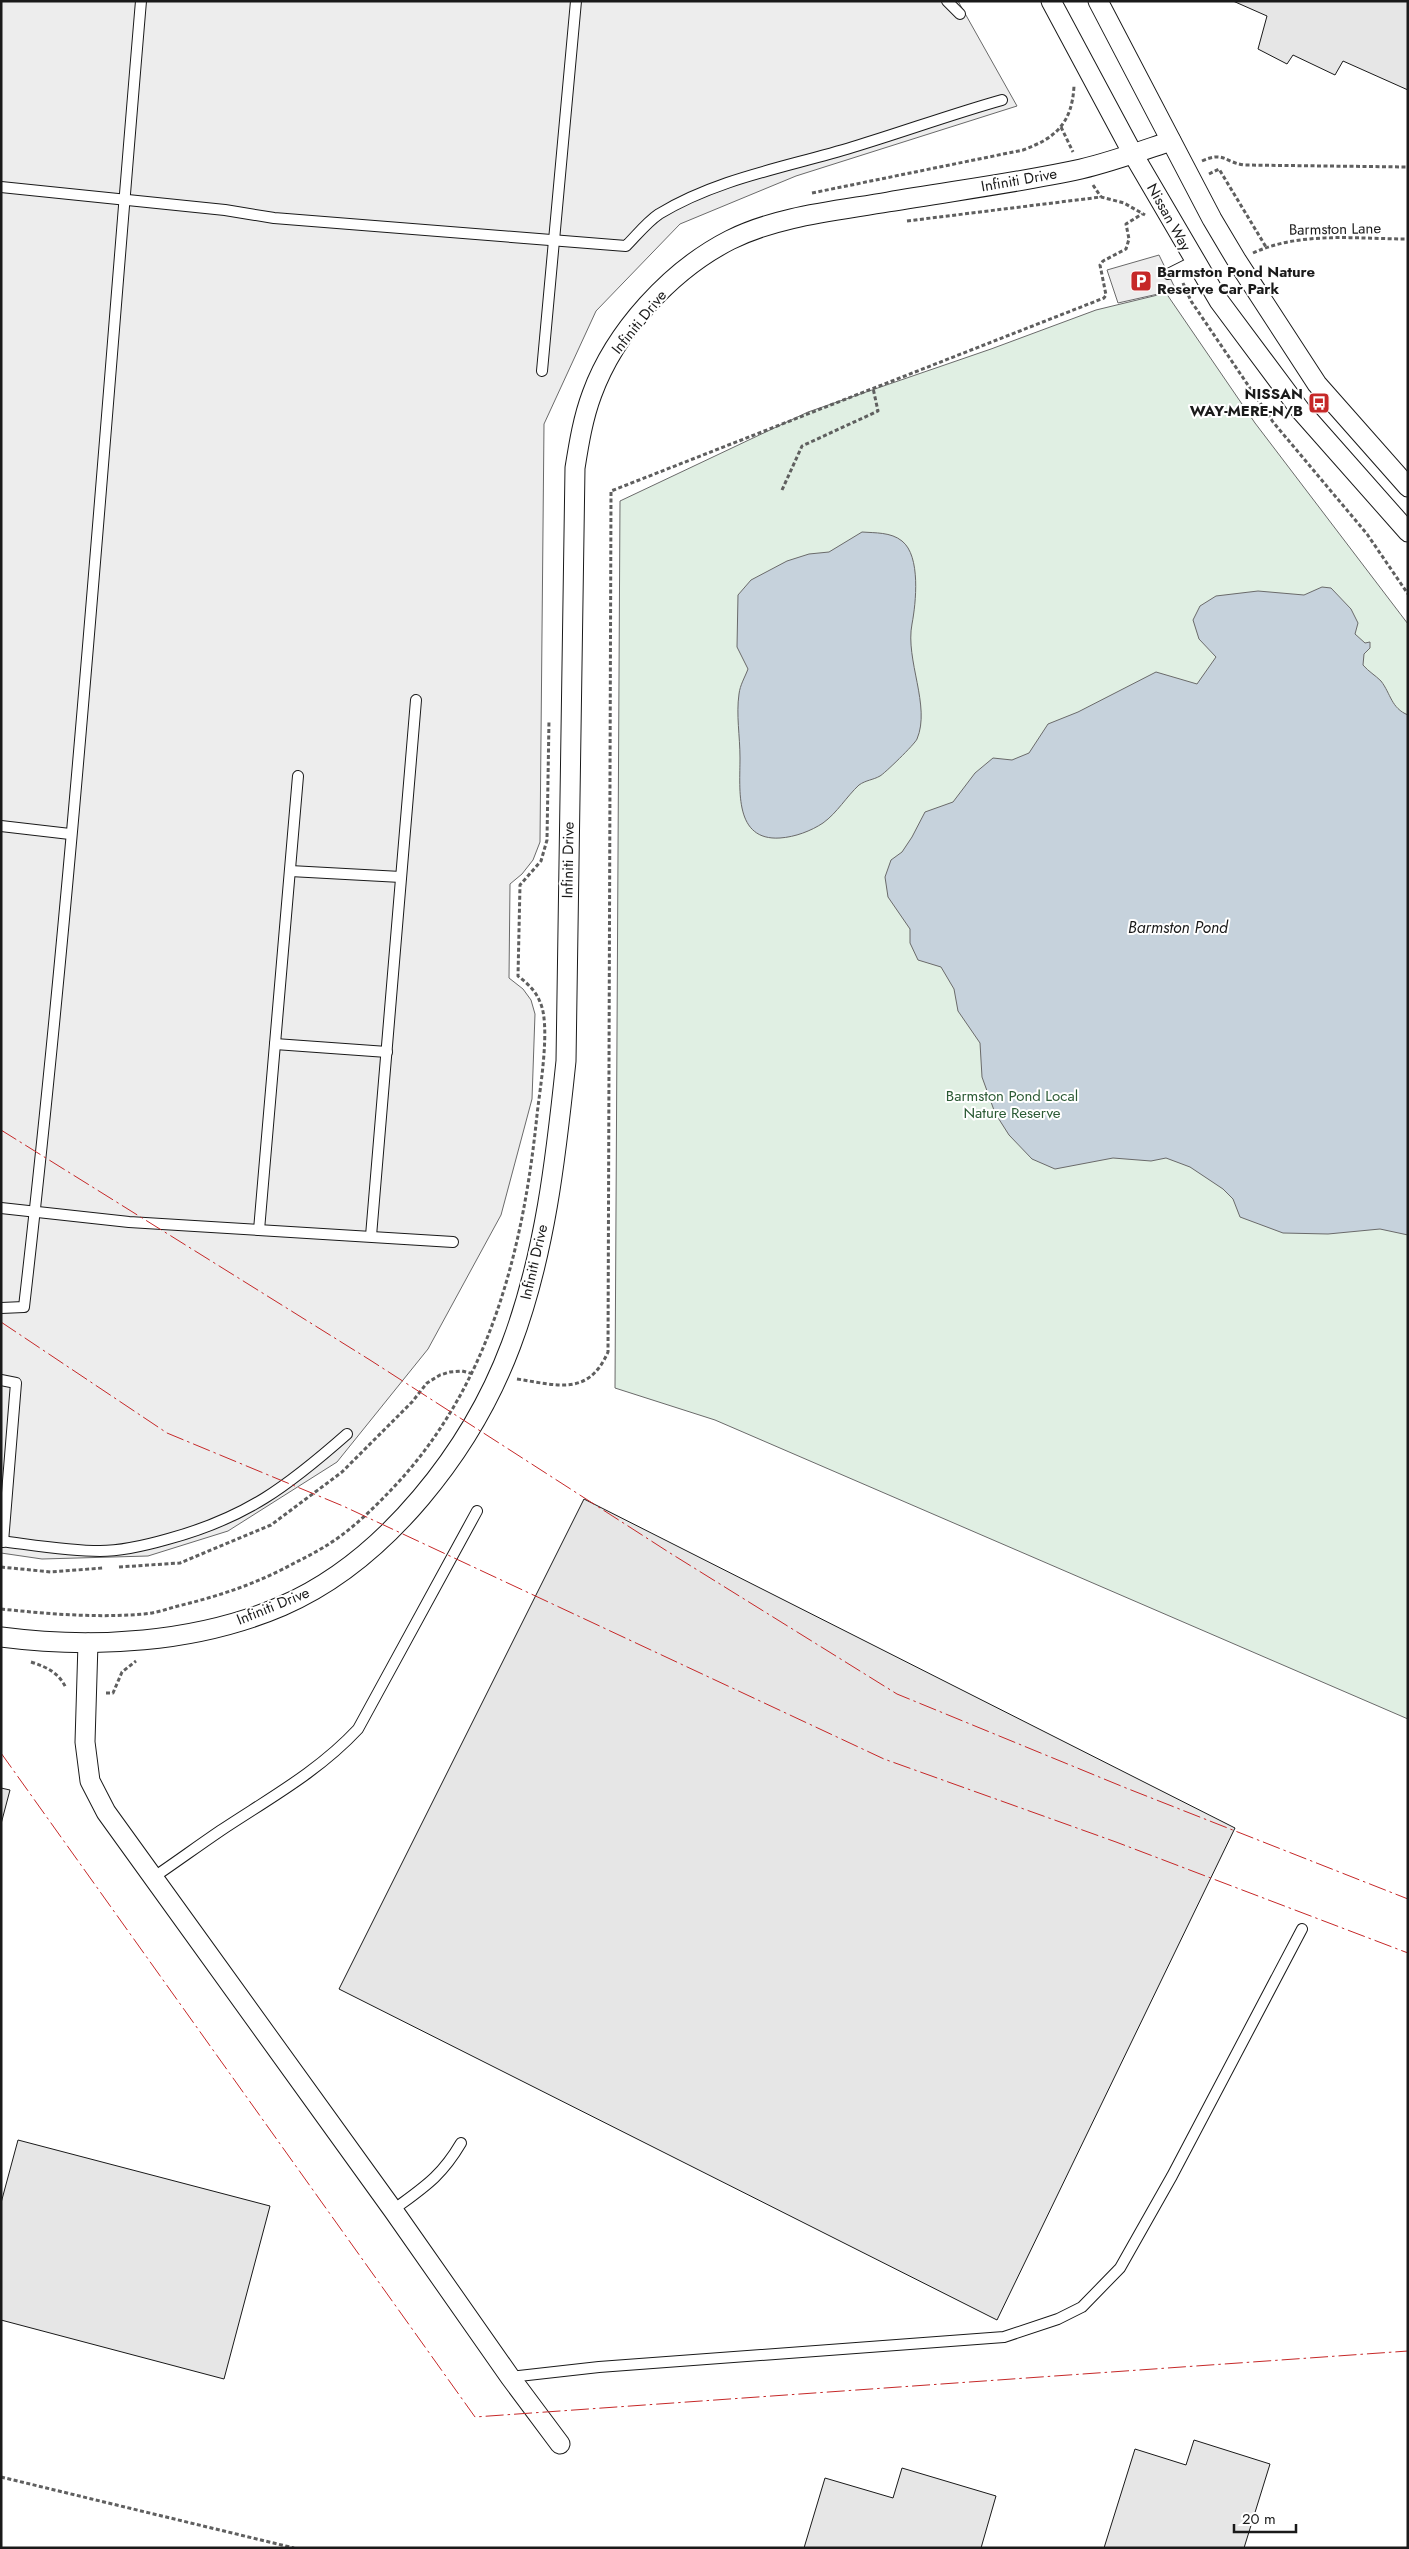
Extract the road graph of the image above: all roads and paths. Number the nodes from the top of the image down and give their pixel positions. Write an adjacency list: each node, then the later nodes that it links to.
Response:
1 (141, 1): 17 (lane)
2 (576, 1): 20 (lane)
3 (947, 1): 6 (lane)
4 (1050, 1): 10 (street, Nissan Way)
5 (1098, 1): 9 (street)
6 (960, 14)
7 (1002, 100): 20 (lane)
8 (1061, 127): 15 (path)
9 (1171, 141): 10 (street, Infiniti Drive); 30 (street)
10 (1133, 154): 26 (street, Nissan Way); 50 (street, Infiniti Drive)
11 (1195, 154): 12 (path)
12 (1199, 162): 13 (path); 23 (path)
13 (1408, 167)
14 (1, 187): 17 (lane)
15 (806, 194)
16 (1101, 197): 18 (path, Nissan Way)
17 (124, 199): 20 (lane); 38 (lane)
18 (1143, 214): 19 (path, Nissan Way); 29 (path)
19 (1150, 221)
20 (553, 239): 28 (lane)
21 (1408, 240): 23 (path, Barmston Lane)
22 (1247, 246): 24 (path)
23 (1266, 247): 24 (path, Barmston Lane)
24 (1251, 253): 25 (path)
25 (1256, 260)
26 (1194, 261): 27 (lane); 32 (street, Nissan Way)
27 (1172, 271): 33 (path)
28 (542, 371)
29 (873, 388): 31 (path); 50 (path)
30 (1408, 487)
31 (782, 490)
32 (1408, 532)
33 (1408, 594)
34 (416, 700): 40 (lane)
35 (549, 712): 49 (path)
36 (298, 776): 39 (lane)
37 (1, 826): 38 (lane)
38 (70, 834): 44 (lane)
39 (290, 871): 40 (lane); 41 (lane)
40 (401, 877): 42 (lane)
41 (275, 1044): 42 (lane); 45 (lane)
42 (387, 1052): 46 (lane)
43 (1, 1208): 44 (lane)
44 (35, 1210): 45 (lane); 48 (lane)
45 (259, 1230): 46 (lane)
46 (371, 1236): 47 (lane)
47 (453, 1242)
48 (1, 1308)
49 (473, 1373): 50 (path); 55 (path); 56 (path)
50 (498, 1377): 58 (street, Infiniti Drive)
51 (1, 1380): 54 (lane)
52 (347, 1434): 54 (lane)
53 (477, 1511): 59 (lane)
54 (2, 1541)
55 (1, 1567)
56 (1, 1609)
57 (1, 1637): 58 (street, Infiniti Drive)
58 (88, 1643): 59 (street)
59 (154, 1877): 62 (street)
60 (1302, 1930): 63 (lane)
61 (460, 2143): 62 (lane)
62 (393, 2210): 63 (street)
63 (510, 2377): 64 (street)
64 (560, 2444)
65 (1, 2477): 66 (path)
66 (294, 2548)

